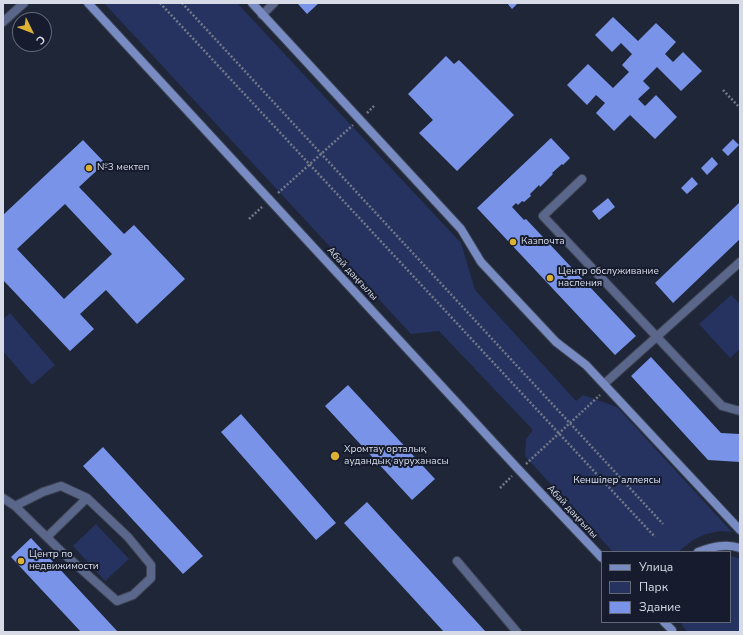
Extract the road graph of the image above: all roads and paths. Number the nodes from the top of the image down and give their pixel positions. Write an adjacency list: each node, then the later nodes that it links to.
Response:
1 (24, 3): 8 (street)
2 (88, 3): 16 (street, Абай даңғылы)
3 (160, 3): 14 (path)
4 (182, 3): 13 (path)
5 (252, 3): 7 (street)
6 (274, 3): 7 (street)
7 (262, 15): 12 (street)
8 (3, 22)
9 (723, 90): 11 (path)
10 (374, 106): 12 (path)
11 (740, 108)
12 (360, 120): 13 (path); 20 (street)
13 (322, 154): 14 (path); 22 (path)
14 (310, 165): 16 (path); 23 (path)
15 (582, 179): 19 (street)
16 (270, 200): 17 (path); 24 (street, Абай даңғылы)
17 (249, 220)
18 (740, 262): 19 (street)
19 (657, 336): 20 (street); 21 (street)
20 (606, 386): 22 (path); 30 (street)
21 (740, 411)
22 (570, 423): 23 (path); 29 (path)
23 (559, 433): 24 (path); 31 (path)
24 (519, 470): 25 (path); 35 (street, Абай даңғылы)
25 (500, 488)
26 (3, 498): 28 (street)
27 (87, 498): 28 (street); 32 (street); 32 (street)
28 (15, 506): 32 (street)
29 (663, 524)
30 (740, 530)
31 (655, 536)
32 (47, 537)
33 (740, 548): 34 (street)
34 (701, 551)
35 (601, 557)
36 (457, 561): 37 (street)
37 (517, 632)

